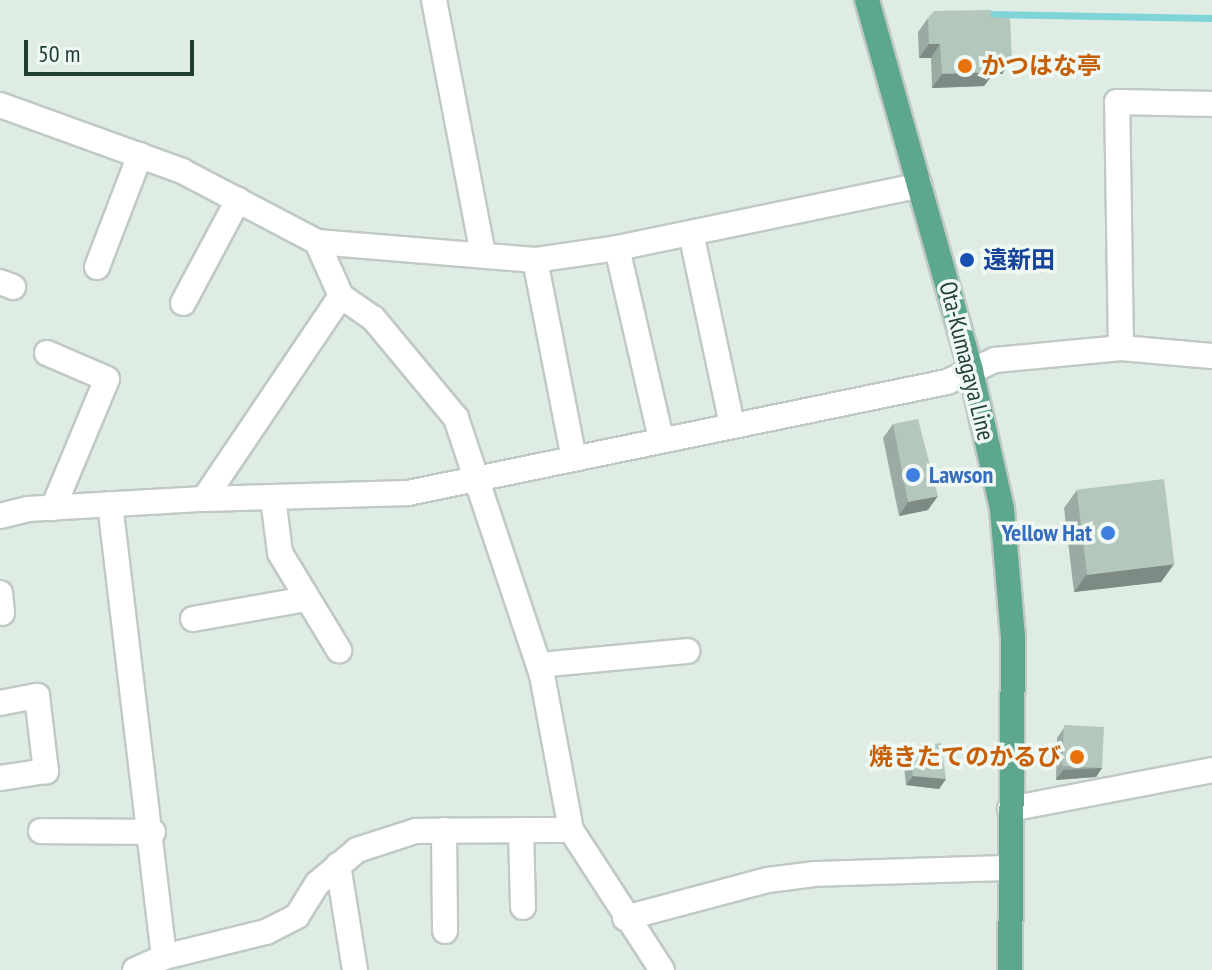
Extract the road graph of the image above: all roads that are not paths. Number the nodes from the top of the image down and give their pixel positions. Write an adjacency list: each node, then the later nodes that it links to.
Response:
1 (434, 0): 11 (street)
2 (867, 0): 6 (main road, Ota-Kumagaya Line)
3 (1212, 104): 16 (street)
4 (0, 105): 5 (street)
5 (140, 155): 7 (street); 13 (street)
6 (920, 185): 8 (street); 19 (main road, Ota-Kumagaya Line)
7 (238, 200): 9 (street); 15 (street)
8 (691, 233): 10 (street); 20 (street)
9 (317, 242): 11 (street); 14 (street)
10 (617, 248): 12 (street); 21 (street)
11 (483, 254): 12 (street)
12 (535, 260): 22 (street)
13 (97, 267)
14 (341, 296): 23 (street); 25 (street)
15 (183, 303)
16 (1121, 348): 18 (street); 19 (street)
17 (47, 353): 27 (street)
18 (1212, 356)
19 (971, 371): 20 (street); 37 (main road, Ota-Kumagaya Line)
20 (732, 425): 21 (street)
21 (661, 439): 22 (street)
22 (574, 458): 23 (street)
23 (473, 479): 24 (street); 33 (street)
24 (273, 498): 25 (street); 29 (street)
25 (204, 499): 26 (street)
26 (110, 504): 27 (street); 42 (street)
27 (53, 508): 28 (street)
28 (0, 516)
29 (306, 599): 30 (street); 31 (street)
30 (193, 619)
31 (339, 650)
32 (687, 651): 33 (street)
33 (539, 665): 40 (street)
34 (0, 703): 36 (street)
35 (1212, 770): 37 (street)
36 (0, 778)
37 (1010, 809): 44 (main road, Ota-Kumagaya Line)
38 (444, 830): 39 (street); 43 (street); 47 (street)
39 (521, 830): 40 (street); 45 (street)
40 (571, 830): 46 (street)
41 (41, 831): 42 (street)
42 (153, 832): 48 (street)
43 (338, 865): 48 (street); 50 (street)
44 (1009, 868): 46 (street); 52 (main road, Ota-Kumagaya Line)
45 (523, 907)
46 (625, 918): 51 (street)
47 (445, 931)
48 (164, 957): 49 (street)
49 (135, 970)
50 (355, 970)
51 (662, 970)
52 (1010, 970)

